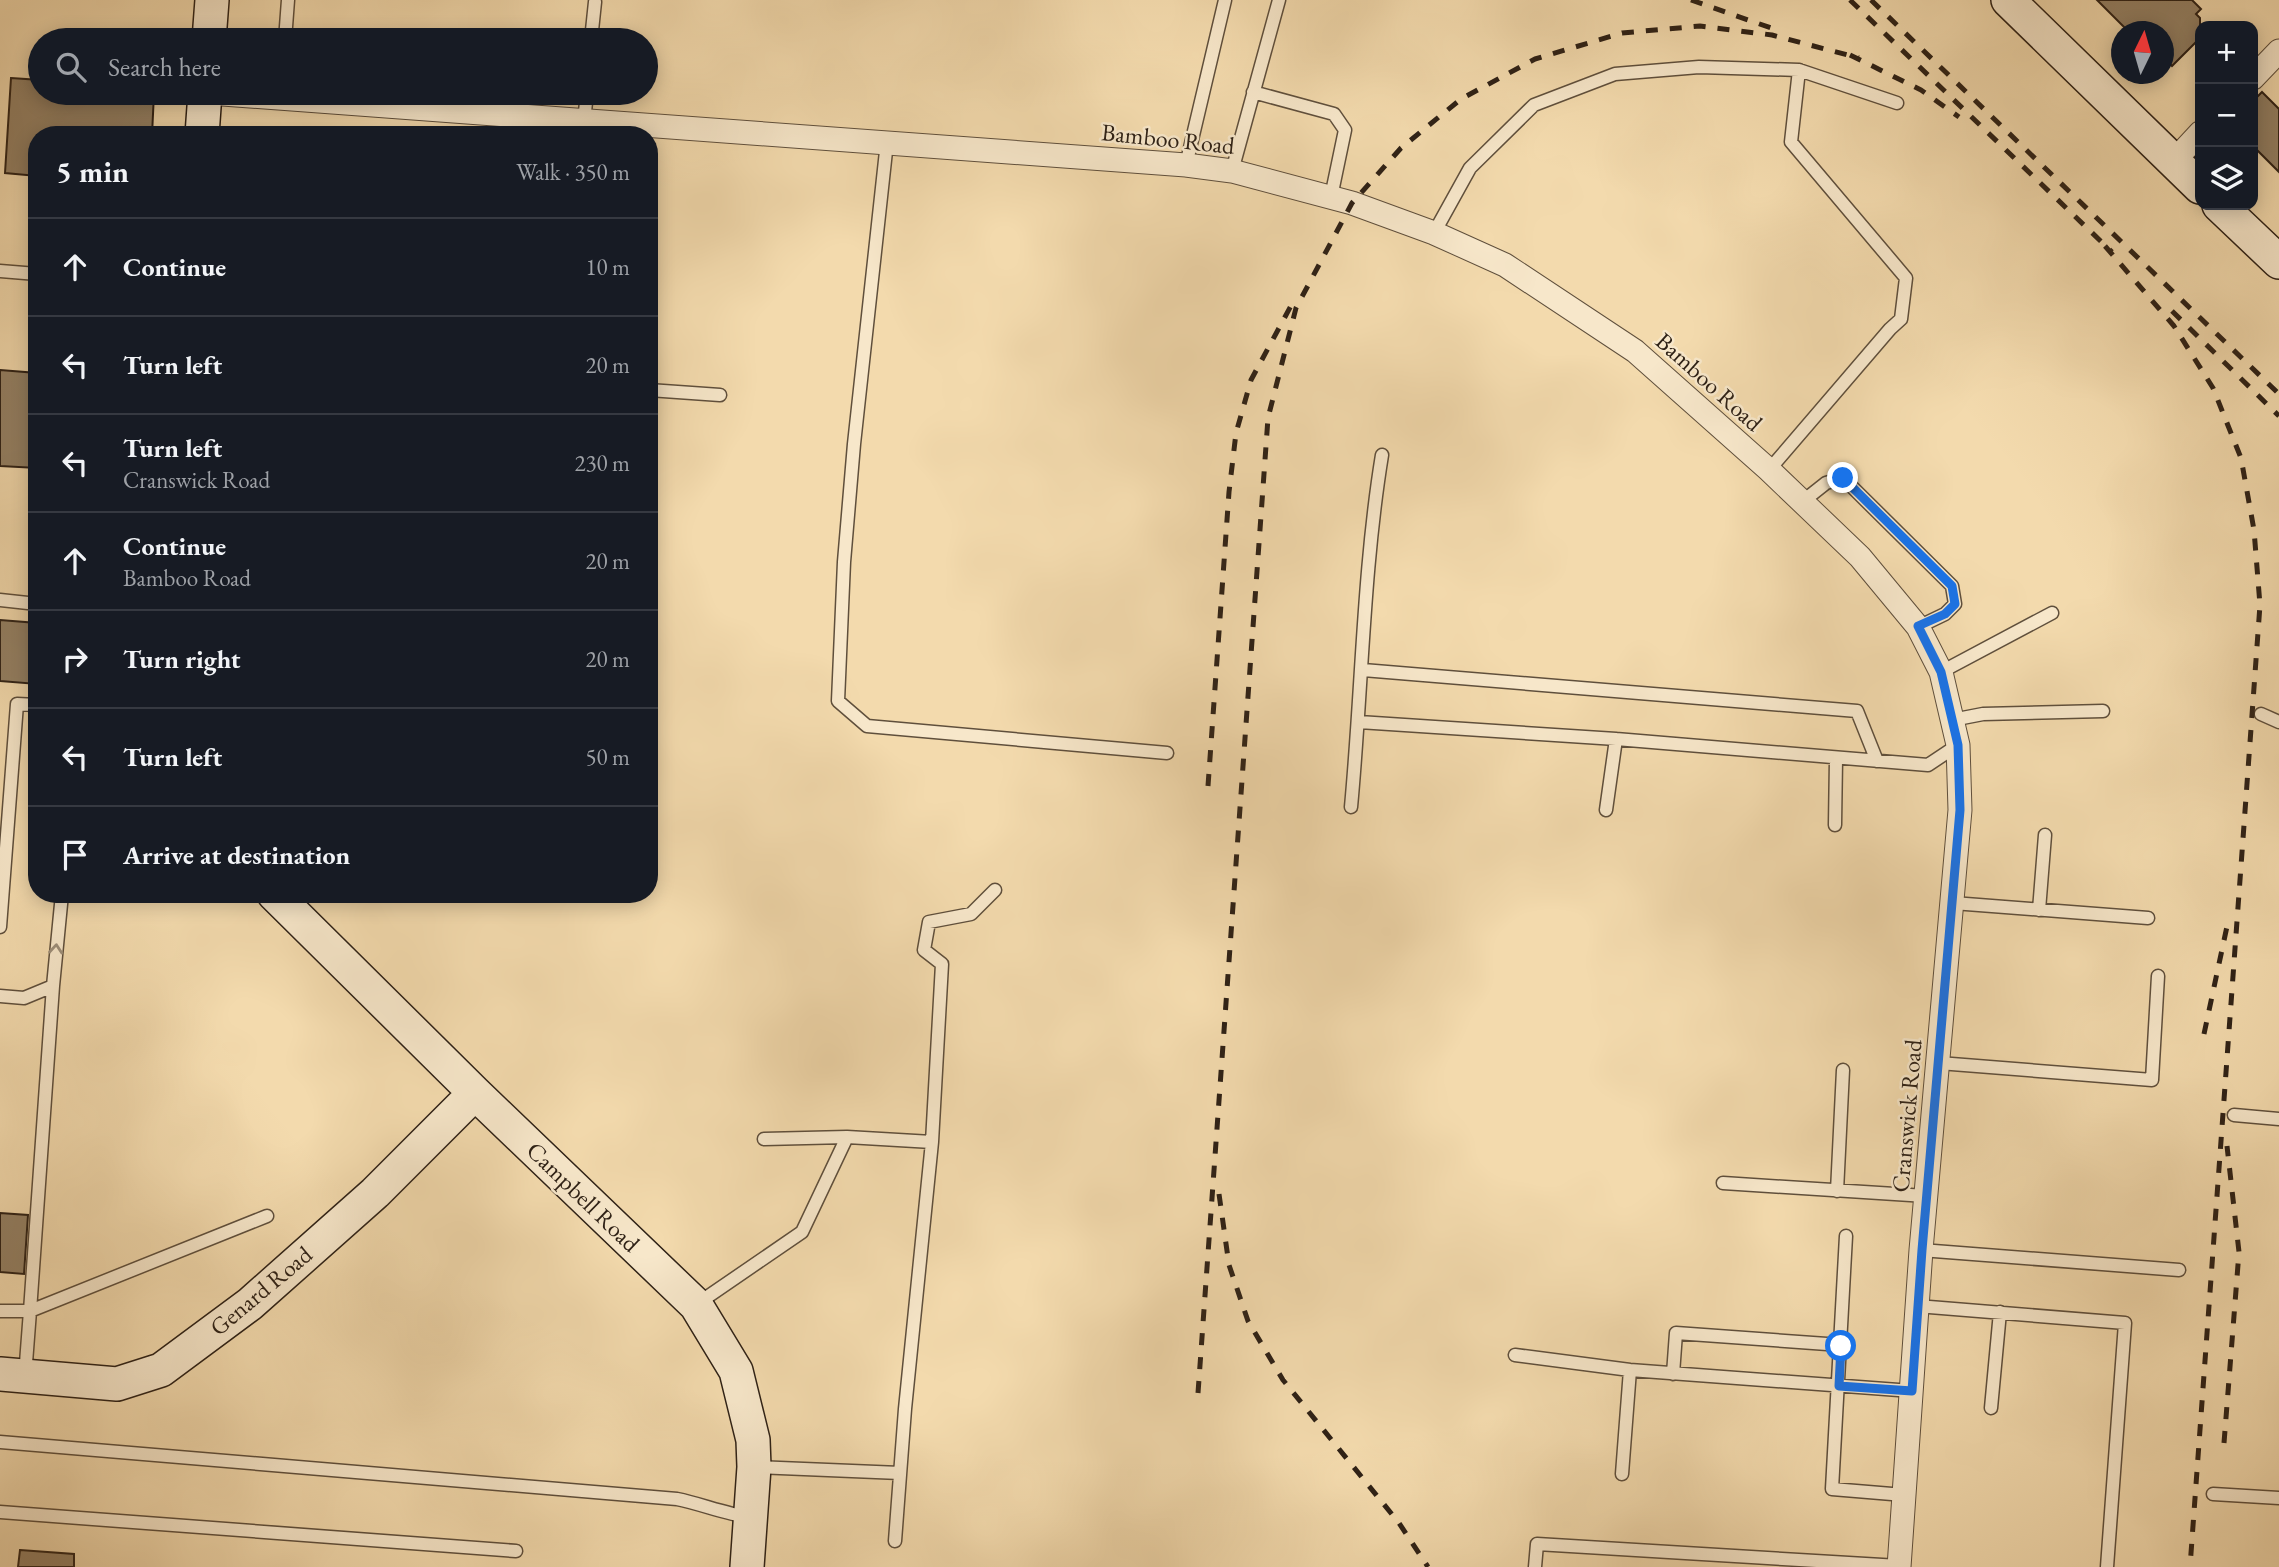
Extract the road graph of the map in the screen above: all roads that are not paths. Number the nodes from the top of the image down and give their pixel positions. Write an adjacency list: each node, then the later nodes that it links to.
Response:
1 (212, 0): 7 (street)
2 (288, 0): 8 (lane)
3 (1225, 0): 25 (lane)
4 (1279, 0): 13 (lane)
5 (2008, 0): 24 (street)
6 (595, 2): 9 (lane)
7 (210, 28)
8 (286, 28)
9 (593, 28)
10 (2279, 51): 12 (street)
11 (1799, 70): 14 (lane); 30 (lane); 37 (lane)
12 (2258, 73)
13 (1253, 92): 26 (lane); 28 (lane)
14 (1897, 103)
15 (206, 105): 19 (street)
16 (382, 105): 18 (street, Bamboo Road)
17 (586, 105): 18 (lane)
18 (584, 121): 20 (street, Bamboo Road)
19 (203, 126)
20 (656, 126)
21 (658, 126): 23 (street, Bamboo Road)
22 (2195, 138): 24 (street)
23 (887, 142): 25 (street, Bamboo Road); 53 (lane)
24 (2173, 162): 27 (street)
25 (1186, 164): 26 (street, Bamboo Road)
26 (1232, 171): 28 (street, Bamboo Road)
27 (2195, 182)
28 (1331, 197): 30 (street, Bamboo Road)
29 (2224, 210): 31 (street)
30 (1434, 233): 37 (street, Bamboo Road)
31 (2279, 262)
32 (0, 271): 33 (lane)
33 (28, 273)
34 (658, 391): 35 (lane)
35 (720, 395)
36 (1382, 455): 43 (lane)
37 (1769, 470): 38 (street, Bamboo Road)
38 (1802, 502): 42 (street, Bamboo Road); 42 (lane)
39 (0, 600): 40 (lane)
40 (28, 603)
41 (2052, 613): 44 (lane)
42 (1918, 626): 44 (street, Bamboo Road)
43 (1363, 670): 49 (lane); 55 (lane)
44 (1941, 672): 48 (street, Cranswick Road)
45 (28, 705): 66 (lane)
46 (2103, 711): 48 (lane)
47 (2261, 714): 50 (lane)
48 (1952, 720): 52 (street, Cranswick Road)
49 (1359, 722): 51 (lane); 56 (lane)
50 (2279, 722)
51 (1616, 738): 54 (lane); 57 (lane)
52 (1958, 745): 55 (lane); 63 (street, Cranswick Road)
53 (1167, 753)
54 (1836, 759): 55 (lane); 58 (lane)
55 (1877, 761)
56 (1351, 807)
57 (1606, 810)
58 (1835, 825)
59 (2045, 835): 64 (lane)
60 (995, 890): 77 (lane)
61 (60, 903): 68 (lane, one-way to 61)
62 (283, 903): 72 (street, Campbell Road)
63 (1953, 903): 64 (lane); 70 (street, Cranswick Road)
64 (2039, 910): 65 (lane)
65 (2148, 918)
66 (0, 927)
67 (2158, 976): 70 (lane)
68 (53, 986): 69 (lane); 88 (lane)
69 (0, 996)
70 (1939, 1063): 80 (street, Cranswick Road)
71 (1843, 1070): 79 (lane)
72 (475, 1093): 85 (street, Campbell Road); 94 (street, Genard Road)
73 (2234, 1115): 74 (lane)
74 (2279, 1119)
75 (847, 1137): 76 (lane); 77 (lane); 85 (lane)
76 (764, 1139)
77 (932, 1142): 100 (lane)
78 (1723, 1183): 79 (lane)
79 (1837, 1191): 80 (lane)
80 (1926, 1196): 83 (street, Cranswick Road)
81 (267, 1216): 88 (lane)
82 (1846, 1237): 90 (lane)
83 (1922, 1250): 84 (lane); 86 (street, Cranswick Road)
84 (2179, 1270)
85 (696, 1305): 99 (street, Campbell Road)
86 (1917, 1306): 89 (lane); 96 (street, Cranswick Road)
87 (0, 1311): 88 (lane)
88 (30, 1311): 94 (lane)
89 (2000, 1312): 97 (lane); 113 (lane)
90 (1841, 1346): 93 (lane); 95 (lane)
91 (1516, 1355): 92 (lane)
92 (1630, 1370): 93 (lane); 101 (lane)
93 (1673, 1374): 95 (lane)
94 (13, 1375)
95 (1839, 1386): 96 (lane); 103 (lane)
96 (1912, 1391): 103 (street, Cranswick Road)
97 (1991, 1408)
98 (0, 1442): 106 (lane)
99 (754, 1467): 100 (lane); 106 (street, Campbell Road)
100 (900, 1473): 107 (lane)
101 (1622, 1474)
102 (2214, 1494): 104 (lane)
103 (1904, 1495): 112 (street, Cranswick Road)
104 (2279, 1498)
105 (0, 1512): 108 (lane)
106 (750, 1517): 110 (street, Campbell Road)
107 (895, 1541)
108 (516, 1551)
109 (1834, 1564): 111 (lane); 112 (lane)
110 (747, 1567)
111 (1535, 1567)
112 (1899, 1567)
113 (2106, 1567)

